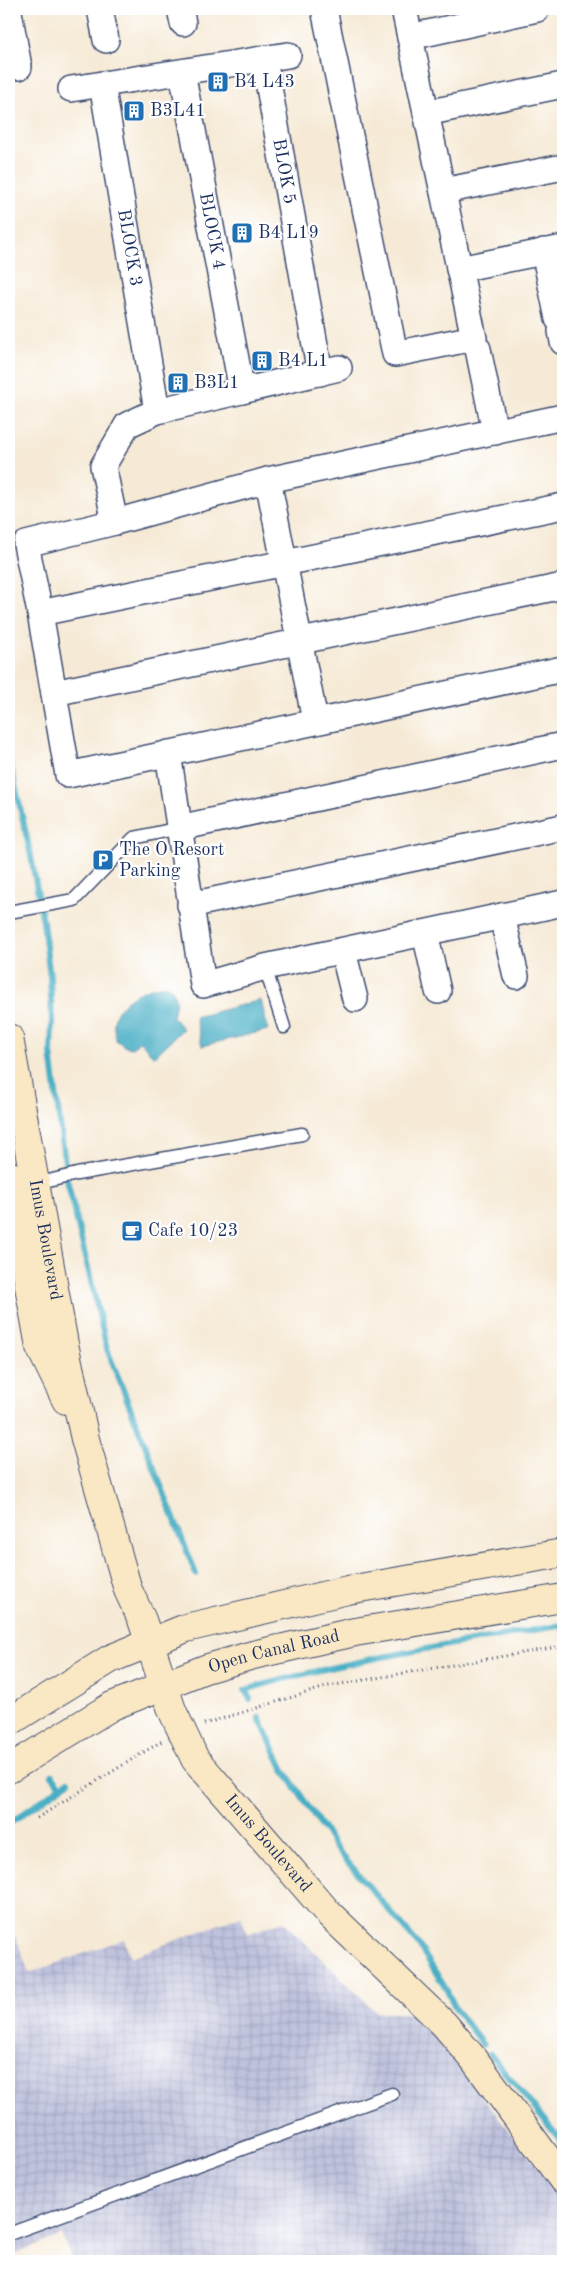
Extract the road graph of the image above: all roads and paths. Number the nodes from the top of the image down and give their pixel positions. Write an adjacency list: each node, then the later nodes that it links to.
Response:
1 (100, 9): 7 (street)
2 (324, 9): 19 (street)
3 (404, 9): 6 (street)
4 (537, 9): 6 (street)
5 (9, 12): 10 (street)
6 (410, 37): 15 (street)
7 (106, 40)
8 (288, 55): 9 (street)
9 (264, 59): 11 (street); 22 (street, BLOK 5)
10 (19, 67)
11 (182, 72): 12 (street); 22 (street, BLOCK 4)
12 (102, 84): 14 (street); 23 (street, BLOCK 3)
13 (563, 85): 15 (street)
14 (71, 90)
15 (426, 113): 17 (street)
16 (563, 167): 17 (street)
17 (443, 191): 19 (street)
18 (554, 250): 19 (street); 20 (street)
19 (459, 269)
20 (561, 330)
21 (478, 350): 25 (street)
22 (242, 391): 23 (street)
23 (157, 411): 28 (street)
24 (563, 418): 25 (street)
25 (495, 432): 26 (street)
26 (268, 480): 28 (street); 29 (street)
27 (563, 506): 29 (street)
28 (115, 522): 31 (street)
29 (284, 563): 31 (street); 32 (street)
30 (563, 586): 32 (street)
31 (40, 613): 34 (street)
32 (299, 641): 34 (street); 35 (street)
33 (563, 669): 35 (street)
34 (54, 693): 37 (street)
35 (315, 721): 37 (street)
36 (563, 745): 39 (street)
37 (168, 753): 39 (street)
38 (563, 827): 41 (street)
39 (179, 828): 41 (street); 42 (lane)
40 (563, 903): 43 (street)
41 (190, 905): 46 (street)
42 (9, 912)
43 (502, 916): 44 (street); 47 (street)
44 (425, 933): 45 (street); 48 (street)
45 (343, 951): 46 (street); 49 (street)
46 (265, 967): 50 (lane)
47 (516, 976)
48 (438, 991)
49 (355, 998)
50 (284, 1027)
51 (9, 1038): 53 (main road, Imus Boulevard)
52 (302, 1134): 53 (lane)
53 (28, 1182): 56 (main road, Imus Boulevard)
54 (563, 1553): 56 (main road)
55 (563, 1598): 58 (main road, Open Canal Road)
56 (149, 1641): 58 (main road, Imus Boulevard); 59 (main road)
57 (563, 1646): 60 (path)
58 (164, 1684): 60 (main road, Imus Boulevard); 61 (main road, Open Canal Road)
59 (9, 1722)
60 (182, 1732): 62 (path); 64 (main road, Imus Boulevard)
61 (9, 1769)
62 (36, 1818)
63 (392, 2094): 65 (lane)
64 (563, 2180)
65 (9, 2234)

